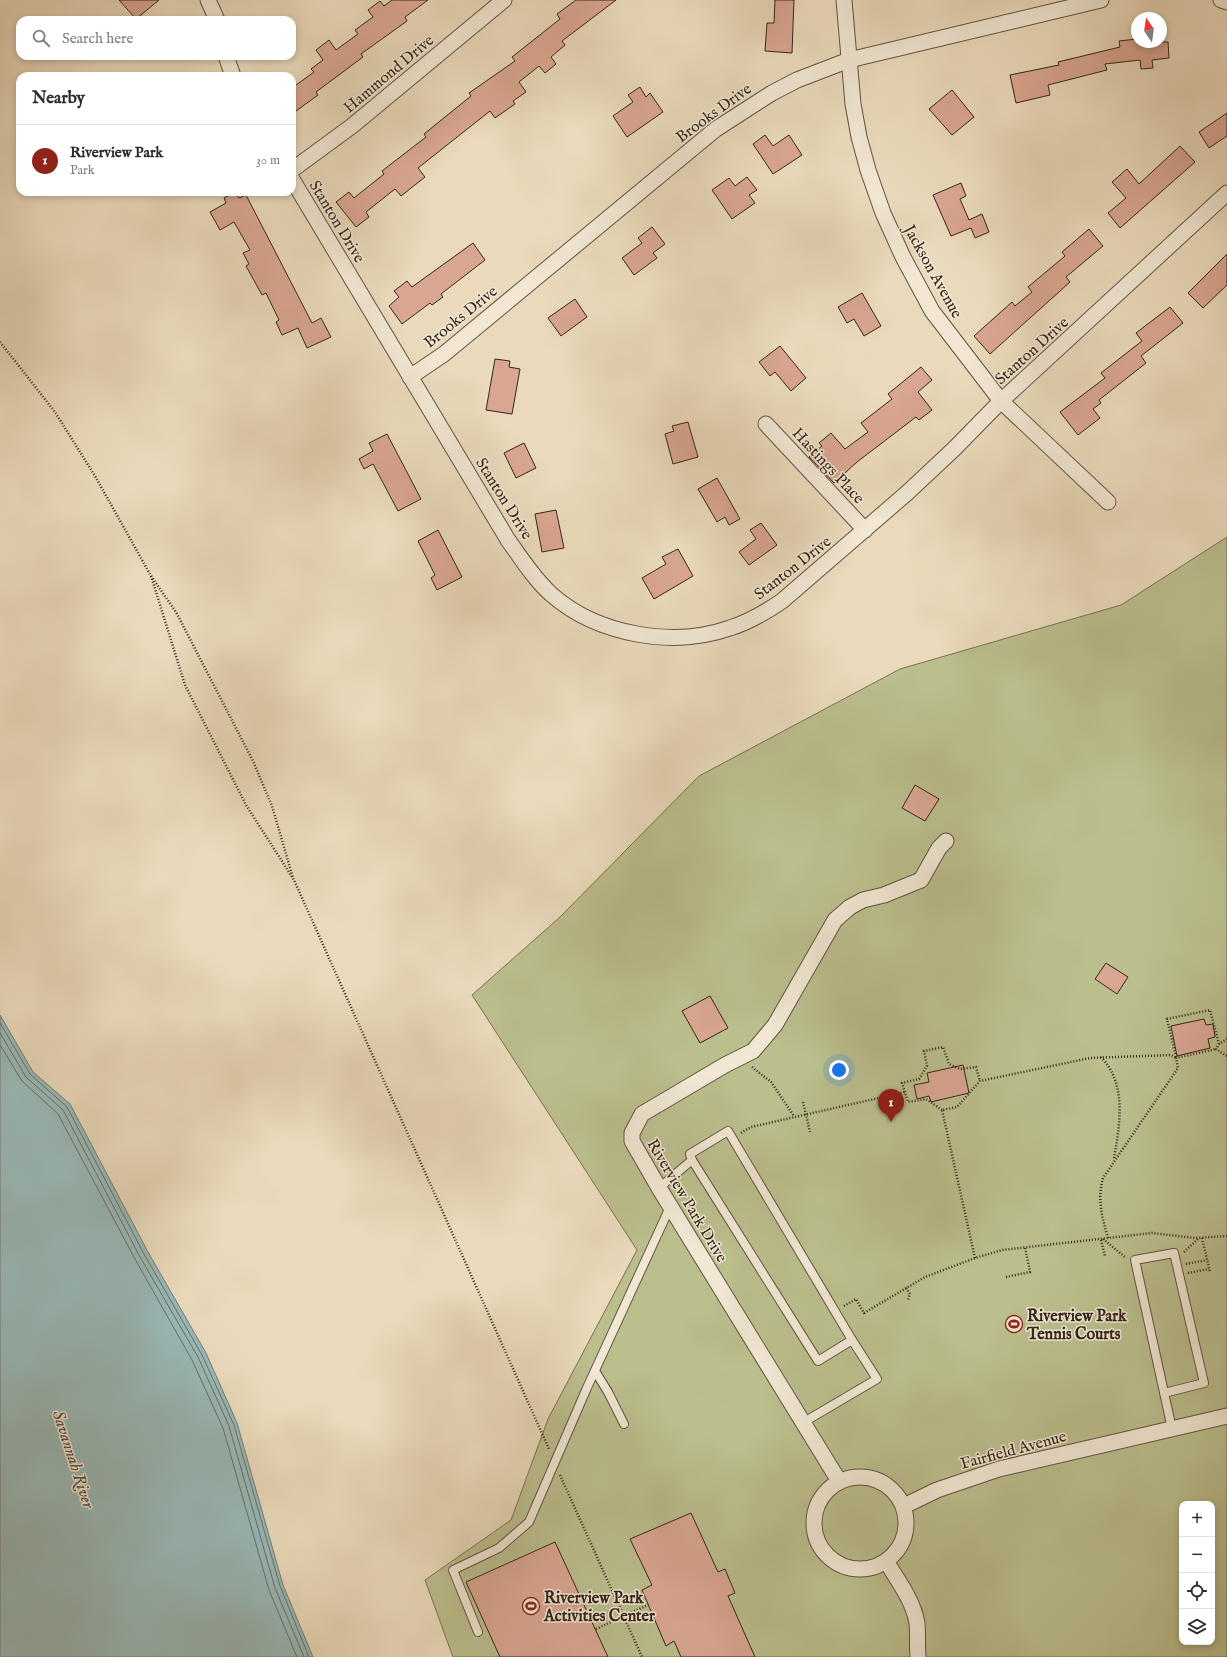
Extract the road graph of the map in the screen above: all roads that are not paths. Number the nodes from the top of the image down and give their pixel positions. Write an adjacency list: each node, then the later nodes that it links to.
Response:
1 (208, 0): 7 (street)
2 (504, 0): 11 (street, Hammond Drive)
3 (844, 0): 9 (street, Jackson Avenue)
4 (1101, 0): 9 (street, Brooks Drive)
5 (1221, 0): 6 (street)
6 (1227, 2)
7 (215, 16)
8 (227, 60): 10 (street)
9 (849, 60): 14 (street, Brooks Drive); 15 (street, Jackson Avenue)
10 (232, 72)
11 (296, 167)
12 (296, 186): 14 (street, Stanton Drive)
13 (1227, 193): 15 (street, Stanton Drive)
14 (410, 377): 18 (street, Stanton Drive)
15 (1001, 401): 17 (street, Jackson Avenue); 18 (street, Stanton Drive)
16 (766, 424): 18 (street, Hastings Place)
17 (1108, 502)
18 (865, 530)
19 (946, 841): 21 (street, Riverview Park Drive)
20 (692, 1160): 21 (lane); 23 (lane); 23 (lane)
21 (659, 1188): 22 (street, Riverview Park Drive)
22 (670, 1207): 24 (lane); 27 (street, Riverview Park Drive)
23 (852, 1340): 27 (lane)
24 (595, 1371): 28 (lane); 33 (lane)
25 (1164, 1393): 25 (lane); 29 (lane)
26 (1227, 1416): 29 (street, Fairfield Avenue)
27 (804, 1422): 30 (street, Riverview Park Drive)
28 (624, 1424)
29 (1172, 1429): 31 (street, Fairfield Avenue)
30 (839, 1481): 31 (street); 32 (street)
31 (904, 1506): 32 (street)
32 (886, 1561): 34 (street)
33 (478, 1632)
34 (918, 1657)

